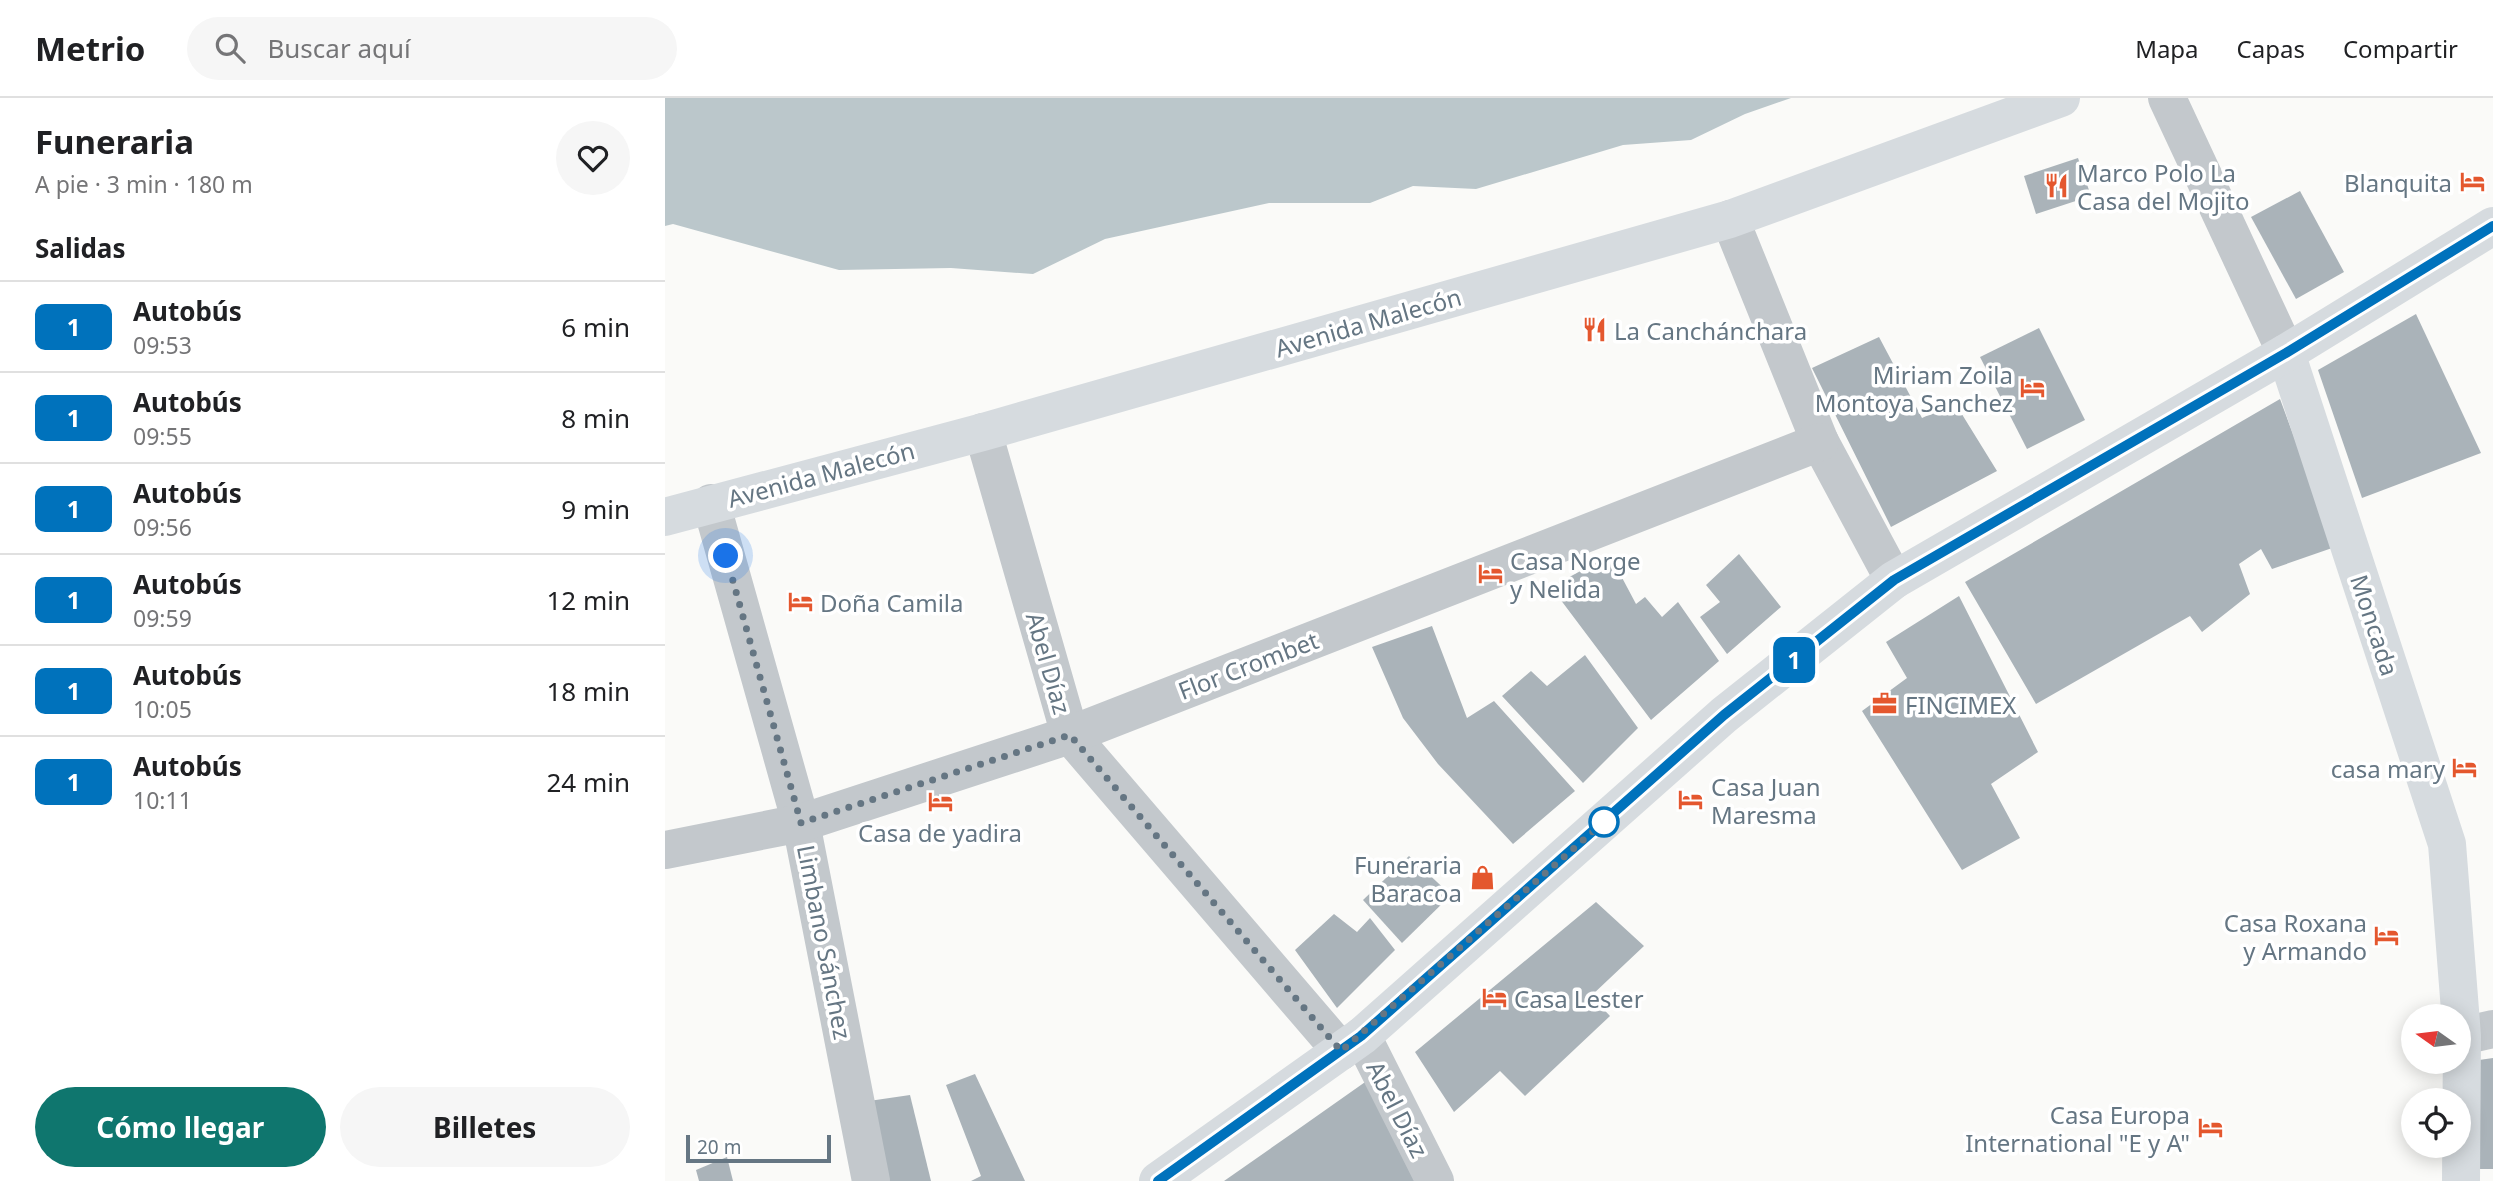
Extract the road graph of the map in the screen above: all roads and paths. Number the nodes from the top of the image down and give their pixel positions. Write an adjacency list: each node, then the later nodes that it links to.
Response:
1 (2061, 98): 3 (main road, Avenida Malecón)
2 (2167, 98): 5 (street, Moncada)
3 (1730, 219): 6 (main road, Avenida Malecón); 7 (street)
4 (2493, 226): 5 (main road)
5 (2286, 353): 10 (main road); 14 (main road, Moncada)
6 (983, 432): 8 (main road, Avenida Malecón); 11 (street, Abel Díaz)
7 (1820, 442): 10 (street); 11 (street, Flor Crombet)
8 (711, 503): 9 (main road, Avenida Malecón); 12 (street, Limbano Sánchez)
9 (665, 517)
10 (1894, 580): 15 (main road)
11 (1070, 735): 12 (street, Flor Crombet); 15 (street, Abel Díaz)
12 (801, 823): 13 (street, Flor Crombet); 16 (street, Limbano Sánchez)
13 (665, 850)
14 (2477, 1033): 19 (main road, Moncada)
15 (1351, 1044): 17 (main road); 18 (street, Abel Díaz)
16 (871, 1181)
17 (1158, 1181)
18 (1435, 1181)
19 (2461, 1181)

